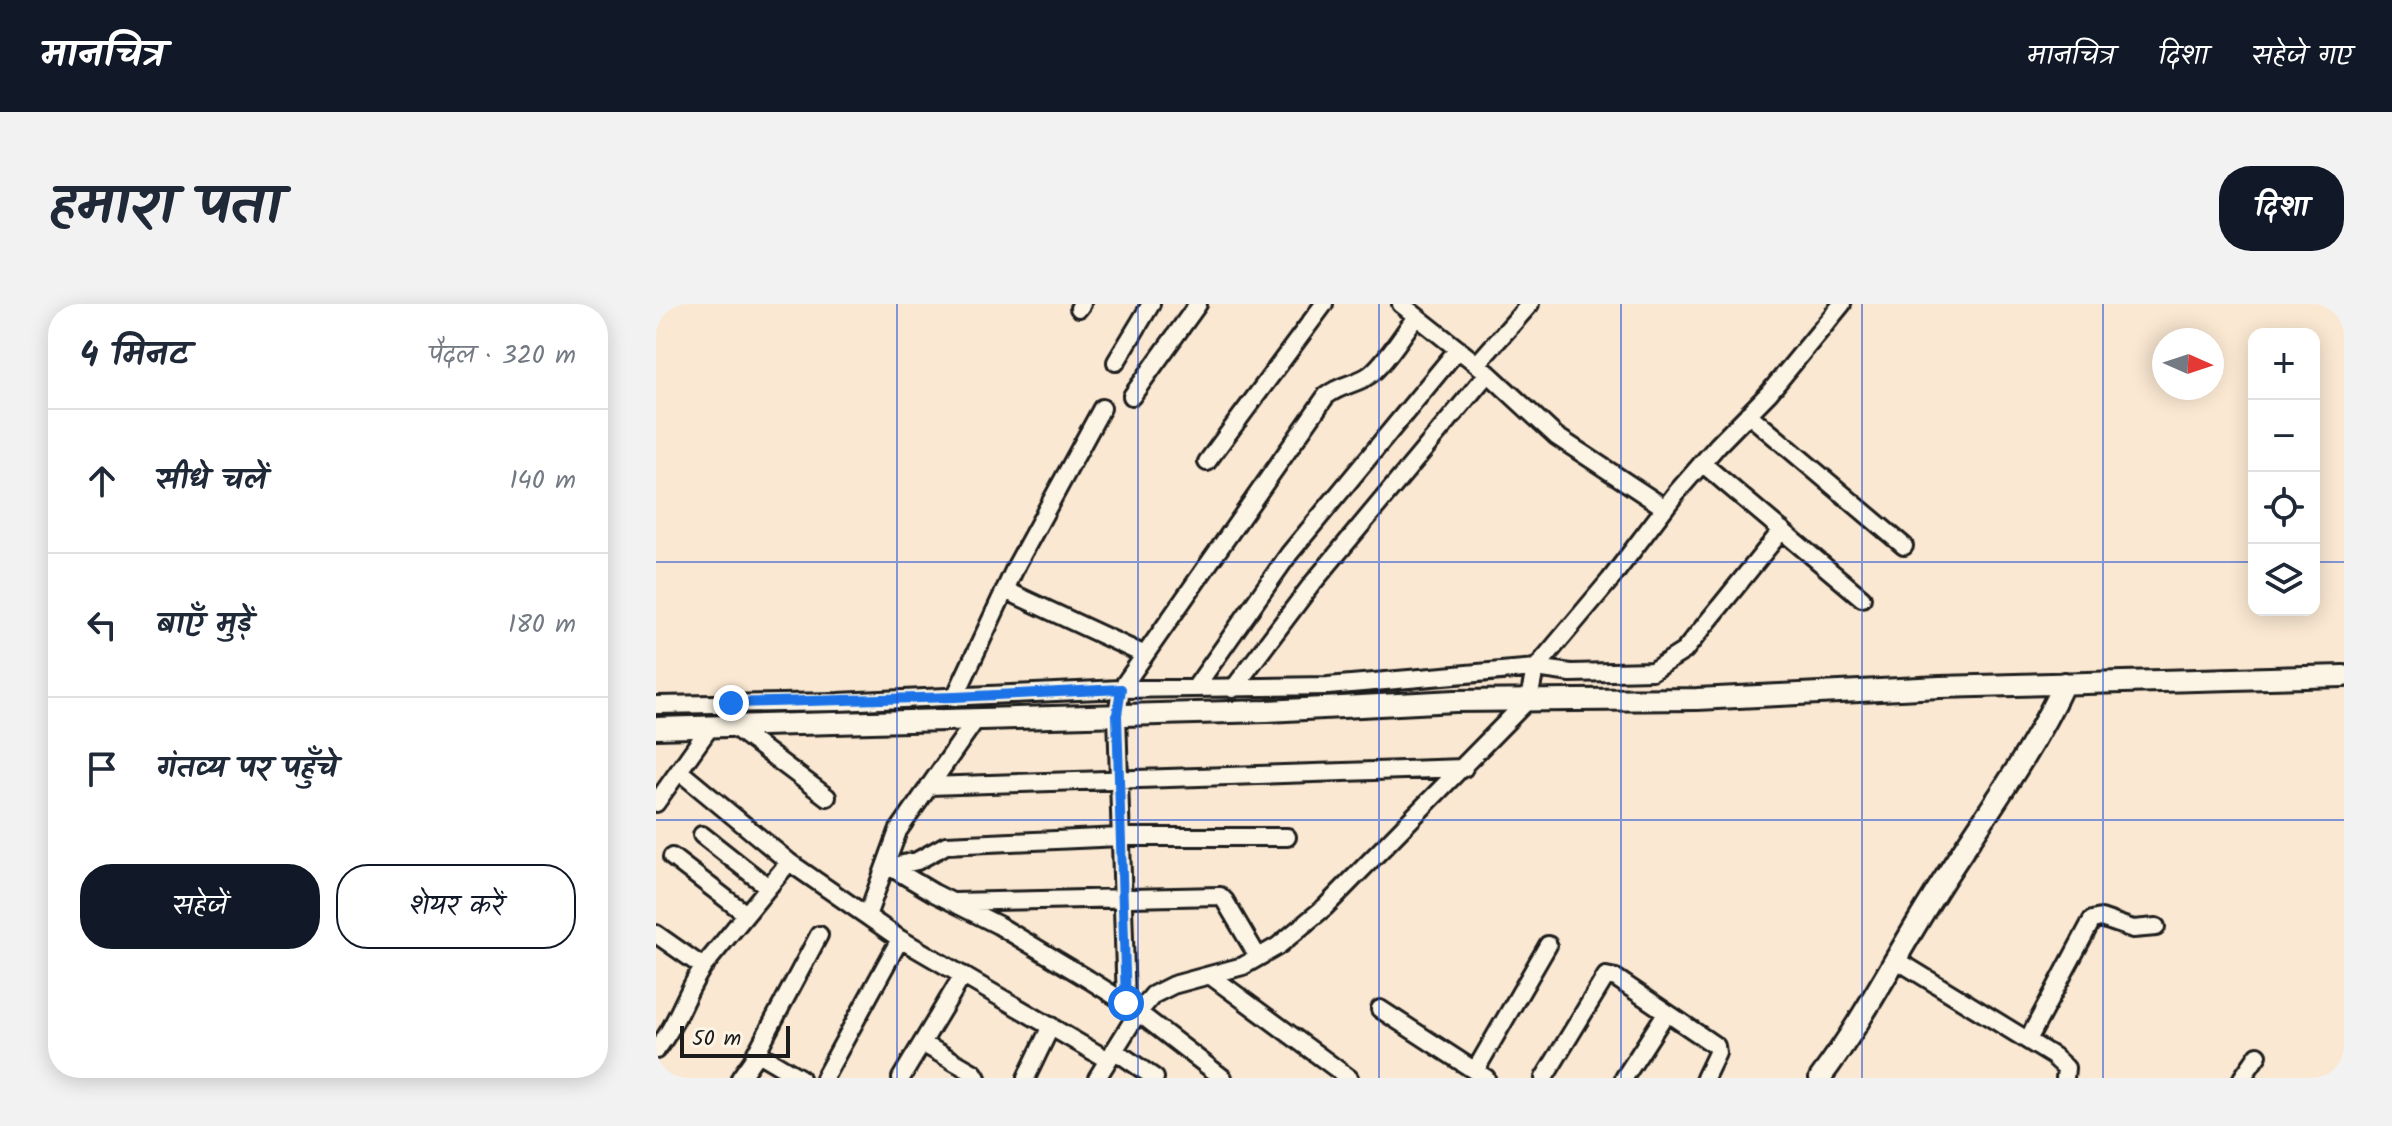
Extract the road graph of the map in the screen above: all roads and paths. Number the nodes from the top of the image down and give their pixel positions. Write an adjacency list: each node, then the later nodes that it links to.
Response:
1 (1151, 304): 9 (street)
2 (1198, 304): 11 (street)
3 (1324, 304): 14 (street)
4 (1401, 304): 7 (street)
5 (1842, 304): 13 (street)
6 (1525, 306): 10 (street)
7 (1416, 317): 8 (street); 21 (street)
8 (1458, 349): 10 (street); 25 (street)
9 (1116, 362)
10 (1482, 369): 16 (street); 26 (street)
11 (1132, 396)
12 (1102, 408): 19 (street)
13 (1748, 414): 15 (street); 18 (street)
14 (1207, 462)
15 (1702, 463): 16 (street); 17 (street)
16 (1665, 508): 24 (street)
17 (1782, 530): 20 (street); 24 (street)
18 (1904, 546)
19 (1005, 590): 21 (street); 27 (street)
20 (1862, 598)
21 (1145, 655): 28 (street)
22 (2344, 676): 23 (street)
23 (2064, 683): 24 (street); 56 (street)
24 (1531, 685): 26 (street); 28 (street); 33 (street)
25 (1195, 688): 26 (street); 28 (street)
26 (1233, 689)
27 (955, 697): 28 (street); 31 (street)
28 (1119, 701): 30 (street); 35 (street)
29 (656, 705): 31 (street)
30 (977, 718): 31 (street); 36 (street)
31 (725, 719): 32 (street); 34 (street); 37 (street)
32 (656, 728)
33 (1464, 768): 35 (street); 55 (street)
34 (679, 771): 38 (street); 43 (street)
35 (1119, 779): 36 (street); 40 (street)
36 (929, 786): 44 (street)
37 (827, 797)
38 (656, 803)
39 (702, 835): 45 (street)
40 (1120, 837): 41 (street); 44 (street); 46 (street)
41 (1287, 837)
42 (672, 857): 48 (street)
43 (789, 862): 45 (street); 49 (street)
44 (888, 866): 47 (street); 49 (street)
45 (768, 887): 48 (street)
46 (1122, 898): 47 (street); 55 (street); 60 (street)
47 (952, 902): 60 (street)
48 (746, 914): 57 (street)
49 (867, 916): 53 (street)
50 (2156, 927): 64 (street)
51 (656, 935): 57 (street)
52 (819, 935): 67 (street)
53 (900, 939): 58 (street); 73 (street)
54 (1548, 945): 70 (street)
55 (1258, 957): 59 (street)
56 (1895, 959): 64 (street); 84 (street)
57 (703, 967): 66 (street)
58 (963, 975): 63 (street); 65 (street)
59 (1211, 976): 60 (street); 80 (street)
60 (1131, 1008): 68 (street); 79 (street)
61 (1380, 1009): 70 (street)
62 (1666, 1013): 81 (street); 82 (street); 83 (street)
63 (1051, 1026): 68 (street); 76 (street)
64 (2028, 1040): 85 (street)
65 (922, 1043): 74 (street); 75 (street)
66 (656, 1050)
67 (756, 1052): 71 (street); 72 (street)
68 (1111, 1055): 77 (street); 78 (street)
69 (2258, 1055): 86 (street)
70 (1480, 1075)
71 (740, 1078)
72 (800, 1078)
73 (824, 1078)
74 (901, 1078)
75 (977, 1078)
76 (1026, 1078)
77 (1097, 1078)
78 (1155, 1078)
79 (1223, 1078)
80 (1349, 1078)
81 (1544, 1078)
82 (1624, 1078)
83 (1705, 1078)
84 (1820, 1078)
85 (2065, 1078)
86 (2242, 1078)

